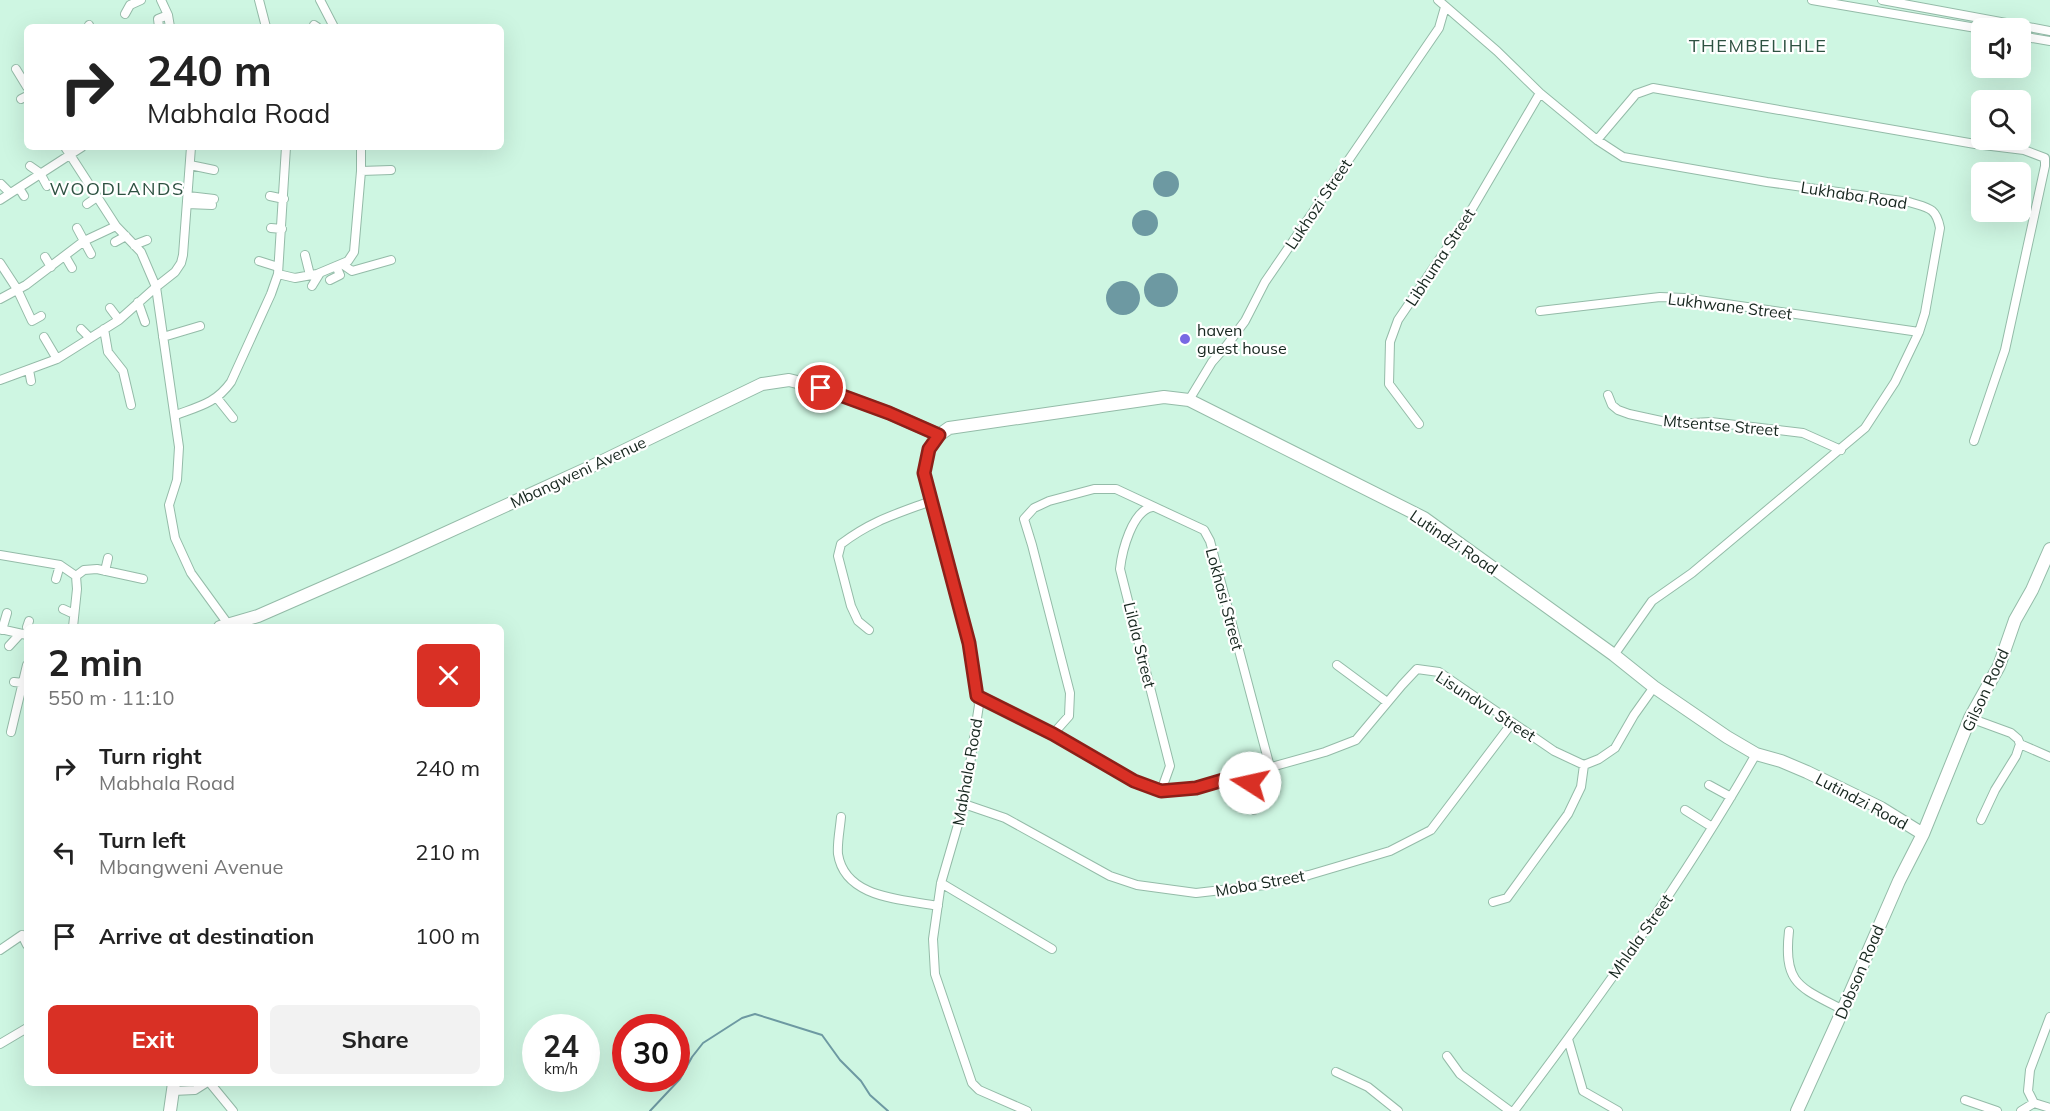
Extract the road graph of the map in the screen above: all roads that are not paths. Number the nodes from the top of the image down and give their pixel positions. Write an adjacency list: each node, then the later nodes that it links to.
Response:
1 (141, 0): 9 (street)
2 (160, 0): 10 (street)
3 (259, 0): 13 (street)
4 (320, 0): 14 (street)
5 (1438, 0): 8 (street, Lukhaba Road)
6 (1812, 0): 15 (street)
7 (1882, 0): 16 (street)
8 (1445, 7): 21 (street, Lukhaba Road); 92 (street, Lukhozi Street)
9 (125, 14)
10 (168, 15): 11 (street); 12 (street)
11 (159, 24)
12 (170, 24)
13 (265, 24)
14 (332, 24)
15 (1971, 27)
16 (2050, 31)
17 (2031, 38): 18 (street)
18 (2050, 41)
19 (16, 69): 20 (street)
20 (24, 82)
21 (1540, 93): 22 (street, Lukhaba Road); 96 (street, Libhuma Street)
22 (1597, 140): 82 (street, Lukhaba Road); 98 (street)
23 (67, 150): 28 (street)
24 (78, 150): 28 (street)
25 (191, 150): 29 (street)
26 (286, 150): 42 (street)
27 (361, 150): 33 (street)
28 (70, 155): 34 (street); 41 (street)
29 (190, 165): 31 (street); 44 (street)
30 (30, 166): 34 (street)
31 (214, 170)
32 (391, 170): 33 (street)
33 (361, 171): 63 (street)
34 (39, 173): 36 (street); 37 (street)
35 (1, 184): 38 (street)
36 (47, 186)
37 (19, 188): 38 (street); 39 (street)
38 (10, 193): 43 (street)
39 (24, 196)
40 (270, 196): 42 (street)
41 (97, 197): 46 (street); 47 (street)
42 (284, 199): 50 (street)
43 (0, 200)
44 (187, 200): 45 (street); 70 (street)
45 (213, 202)
46 (87, 204)
47 (116, 226): 51 (street); 53 (street)
48 (76, 228): 53 (street)
49 (271, 228): 50 (street)
50 (282, 229): 66 (street)
51 (126, 236): 54 (street); 55 (street)
52 (147, 240): 55 (street)
53 (84, 241): 56 (street); 58 (street)
54 (115, 242)
55 (134, 245): 70 (street)
56 (92, 254)
57 (305, 255): 67 (street)
58 (65, 256): 64 (street); 65 (street)
59 (45, 257): 64 (street)
60 (391, 260): 63 (street)
61 (259, 261): 66 (street)
62 (0, 263): 71 (street)
63 (339, 265): 67 (street); 68 (street)
64 (51, 267): 71 (street)
65 (72, 267)
66 (278, 271): 67 (street); 91 (street)
67 (315, 274): 69 (street)
68 (330, 280)
69 (312, 286)
70 (156, 287): 73 (street); 84 (street)
71 (16, 289): 72 (street); 76 (street)
72 (0, 300)
73 (138, 303): 77 (street); 78 (street)
74 (110, 308): 77 (street)
75 (1540, 311): 82 (street, Lukhwane Street)
76 (41, 316)
77 (119, 320): 81 (street)
78 (145, 322)
79 (200, 326): 84 (street)
80 (81, 329): 85 (street)
81 (104, 329): 85 (street); 93 (street)
82 (1919, 332): 99 (street, Lukhaba Road)
83 (44, 337): 86 (street)
84 (163, 337): 94 (street)
85 (90, 338): 86 (street)
86 (57, 359): 87 (street)
87 (28, 370): 88 (street); 89 (street)
88 (1, 377)
89 (31, 381)
90 (1608, 395): 99 (street, Mtsentse Street)
91 (217, 398): 94 (street); 95 (street)
92 (1189, 400): 97 (street, Lutindzi Road); 121 (street, Lutindzi Road)
93 (131, 405)
94 (176, 414): 114 (street)
95 (233, 418)
96 (1419, 424)
97 (939, 435): 100 (street, Mabhala Road); 115 (street, Mbangweni Avenue)
98 (1974, 441)
99 (1841, 450): 121 (street, Lukhaba Road)
100 (931, 501): 118 (street); 125 (street, Mabhala Road)
101 (1152, 507): 130 (street, Lokhasi Street); 135 (street, Lokhasi Street); 138 (street, Lilala Street)
102 (2050, 549): 127 (street, Gilson Road)
103 (0, 555): 105 (street)
104 (108, 558): 106 (street)
105 (60, 566): 107 (street); 108 (street)
106 (105, 571): 107 (street); 109 (street)
107 (76, 576): 112 (street)
108 (56, 579)
109 (143, 579)
110 (63, 609): 112 (street)
111 (7, 613): 116 (street)
112 (74, 614): 113 (street)
113 (73, 624)
114 (223, 624)
115 (231, 624)
116 (1, 630): 117 (street)
117 (24, 630)
118 (869, 630)
119 (24, 632): 120 (street)
120 (9, 646)
121 (1614, 654): 124 (street, Lutindzi Road)
122 (1337, 665): 126 (street)
123 (24, 671): 129 (street)
124 (1654, 687): 132 (street, Lutindzi Road); 134 (street)
125 (977, 696): 130 (street, Lisundvu Street); 140 (street, Mabhala Road)
126 (1387, 702): 128 (street, Lisundvu Street); 135 (street, Lisundvu Street)
127 (1970, 718): 131 (street); 146 (street, Gilson Road)
128 (1512, 723): 134 (street, Lisundvu Street); 140 (street, Moba Street)
129 (11, 725)
130 (1053, 734): 138 (street, Lisundvu Street)
131 (2020, 744): 133 (street); 144 (street)
132 (1756, 754): 139 (street, Mhlala Street); 146 (street, Lutindzi Road)
133 (2050, 757)
134 (1584, 765): 148 (street)
135 (1270, 767): 136 (street, Lisundvu Street)
136 (1247, 773): 138 (street, Lisundvu Street); 141 (street)
137 (1709, 786): 139 (street)
138 (1161, 791)
139 (1731, 797): 145 (street, Mhlala Street)
140 (964, 804): 147 (street, Mabhala Road)
141 (1254, 810)
142 (1685, 810): 145 (street)
143 (841, 817): 149 (street)
144 (1981, 820)
145 (1712, 827): 157 (street, Mhlala Street)
146 (1923, 834): 154 (street, Dobson Road)
147 (941, 883): 149 (street, Mabhala Road); 152 (street)
148 (1493, 902)
149 (938, 906): 169 (street, Mabhala Road)
150 (1789, 931): 154 (street)
151 (24, 939): 153 (street)
152 (1052, 949)
153 (0, 950)
154 (1843, 1010): 173 (street, Dobson Road)
155 (2050, 1017): 165 (street)
156 (24, 1030): 158 (street)
157 (1568, 1040): 171 (street, Mhlala Street); 172 (street)
158 (0, 1044)
159 (1447, 1056): 171 (street)
160 (1336, 1072): 170 (street)
161 (202, 1086): 163 (street)
162 (211, 1086): 168 (street)
163 (174, 1087): 167 (street)
164 (1965, 1100): 174 (street)
165 (2034, 1103): 166 (street); 175 (street)
166 (2050, 1108)
167 (170, 1111)
168 (234, 1111)
169 (1027, 1111)
170 (1398, 1111)
171 (1512, 1111)
172 (1618, 1111)
173 (1797, 1111)
174 (1997, 1111)
175 (2021, 1111)

